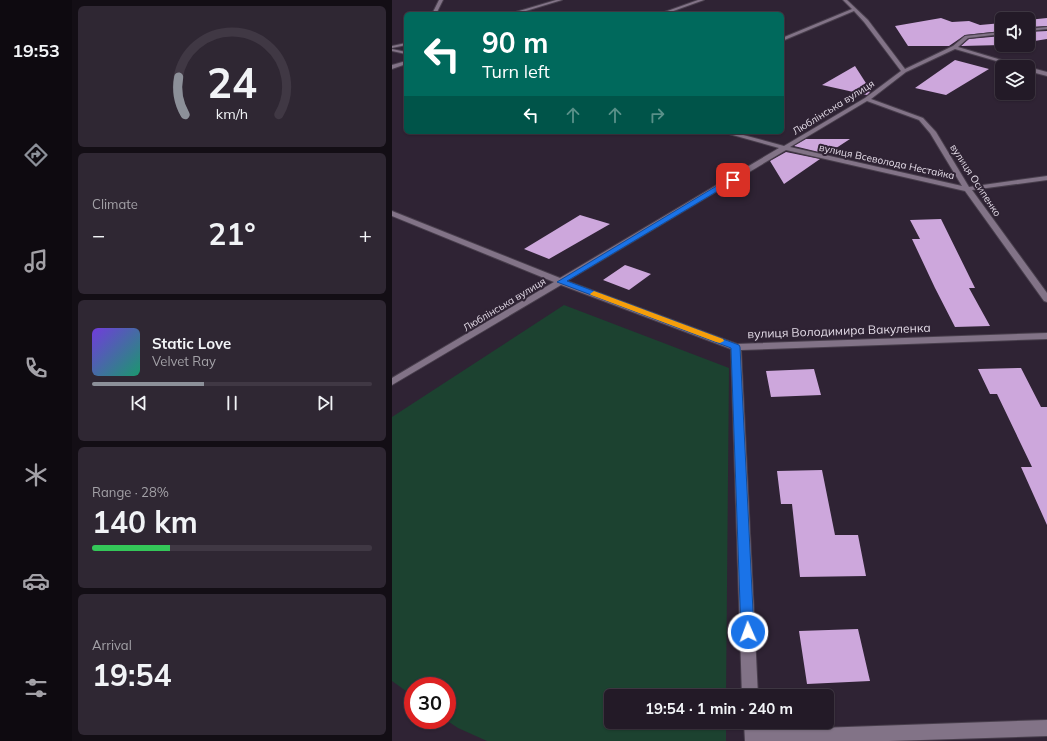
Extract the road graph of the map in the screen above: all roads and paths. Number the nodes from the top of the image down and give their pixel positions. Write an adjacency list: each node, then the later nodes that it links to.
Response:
1 (441, 0): 6 (street)
2 (560, 0): 7 (street)
3 (702, 0): 8 (street)
4 (846, 0): 5 (street)
5 (855, 9): 12 (street); 20 (street)
6 (435, 12)
7 (518, 12)
8 (667, 12)
9 (1047, 28): 10 (street)
10 (1035, 29)
11 (995, 34): 14 (street, Люблінська вулиця)
12 (784, 39)
13 (404, 45): 15 (street)
14 (955, 47): 17 (street); 20 (street, Люблінська вулиця)
15 (392, 49): 16 (street)
16 (404, 52)
17 (999, 60)
18 (404, 63): 19 (street)
19 (392, 67)
20 (904, 71): 23 (street, Люблінська вулиця)
21 (1035, 71): 22 (street)
22 (1047, 74)
23 (867, 99): 25 (street, Люблінська вулиця); 27 (street, вулиця Осипенко)
24 (733, 134): 25 (street, вулиця Всеволода Нестайка)
25 (786, 148): 27 (street, вулиця Всеволода Нестайка); 29 (street, Люблінська вулиця)
26 (1047, 178): 27 (street, вулиця Всеволода Нестайка)
27 (967, 189): 30 (street, вулиця Осипенко)
28 (392, 214): 29 (street, вулиця Володимира Вакуленка)
29 (561, 282): 32 (street, вулиця Володимира Вакуленка); 33 (street, Люблінська вулиця)
30 (1047, 299)
31 (1047, 336): 32 (street, вулиця Володимира Вакуленка)
32 (736, 347): 34 (street)
33 (392, 382)
34 (750, 689)
35 (1047, 728): 36 (street)
36 (752, 729)

